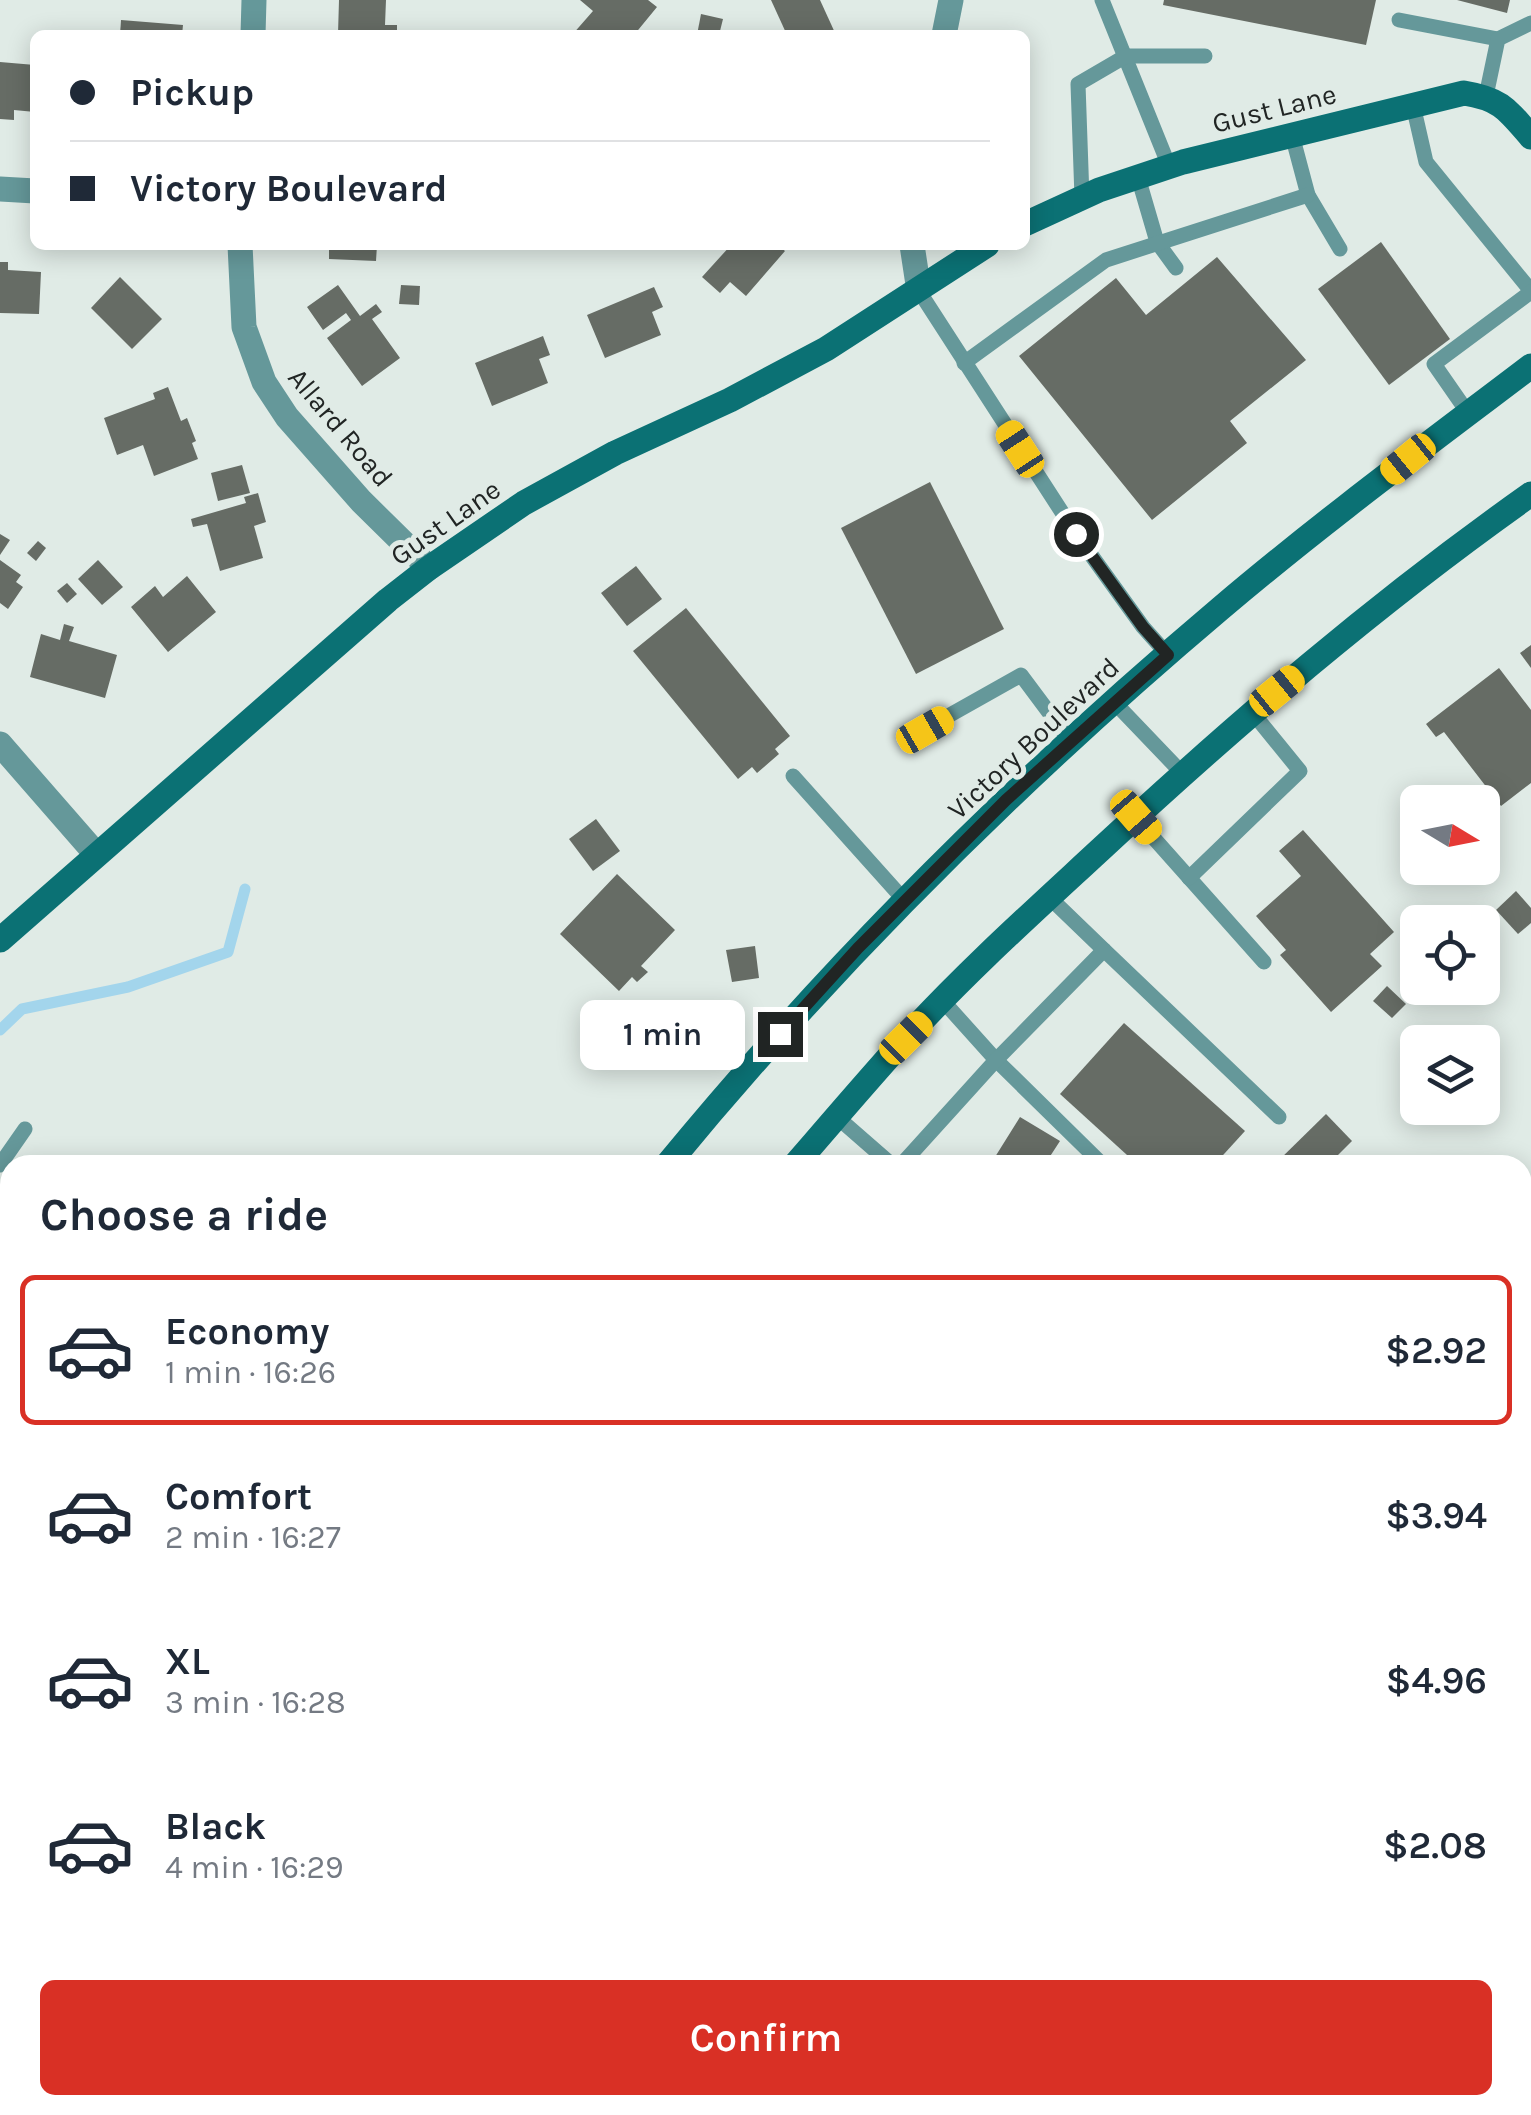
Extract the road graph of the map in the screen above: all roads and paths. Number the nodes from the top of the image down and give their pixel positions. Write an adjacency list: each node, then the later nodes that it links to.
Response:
1 (254, 0): 6 (street)
2 (951, 0): 7 (street)
3 (1102, 0): 9 (lane)
4 (1398, 20): 8 (lane)
5 (1531, 23): 8 (lane)
6 (253, 30)
7 (945, 30)
8 (1498, 40): 11 (lane)
9 (1126, 56): 10 (lane); 15 (lane); 20 (lane)
10 (1205, 56)
11 (1486, 96): 12 (main road, Gust Lane); 14 (main road)
12 (1414, 105): 13 (main road, Gust Lane); 29 (lane)
13 (1292, 135): 15 (main road, Gust Lane); 19 (lane)
14 (1531, 136)
15 (1169, 166): 16 (main road, Gust Lane)
16 (1138, 178): 20 (main road, Gust Lane); 22 (lane)
17 (0, 190): 18 (street)
18 (30, 191)
19 (1308, 195): 22 (lane); 23 (lane)
20 (1082, 198): 21 (main road, Gust Lane)
21 (1030, 222)
22 (1157, 242): 27 (lane); 30 (lane)
23 (1340, 249)
24 (240, 250): 34 (street, Allard Road)
25 (913, 250): 28 (street)
26 (980, 250): 28 (main road, Gust Lane)
27 (1176, 268)
28 (919, 291): 30 (lane); 34 (main road, Gust Lane)
29 (1531, 291): 32 (lane)
30 (964, 363): 35 (lane)
31 (1531, 366): 32 (main road, Victory Boulevard)
32 (1468, 413): 35 (main road, Victory Boulevard)
33 (1531, 494): 37 (main road)
34 (429, 568): 44 (main road, Gust Lane)
35 (1168, 655): 36 (main road, Victory Boulevard)
36 (1115, 702): 39 (main road, Victory Boulevard); 41 (lane)
37 (1252, 712): 41 (main road); 45 (lane)
38 (925, 730): 39 (lane)
39 (1071, 742): 47 (main road, Victory Boulevard)
40 (0, 744): 44 (street)
41 (1182, 773): 43 (main road)
42 (793, 776): 47 (lane)
43 (1136, 817): 45 (lane); 46 (main road)
44 (96, 854): 48 (main road, Gust Lane)
45 (1189, 878): 50 (lane)
46 (1049, 897): 49 (lane); 51 (main road)
47 (905, 901): 57 (main road, Victory Boulevard)
48 (0, 940)
49 (1104, 950): 52 (lane); 54 (lane)
50 (1264, 962)
51 (943, 1001): 52 (lane); 53 (main road)
52 (996, 1060): 60 (lane); 61 (lane)
53 (837, 1116): 58 (main road); 59 (lane)
54 (1279, 1117)
55 (25, 1130): 56 (lane)
56 (7, 1155)
57 (675, 1155)
58 (803, 1155)
59 (881, 1155)
60 (910, 1155)
61 (1093, 1155)

